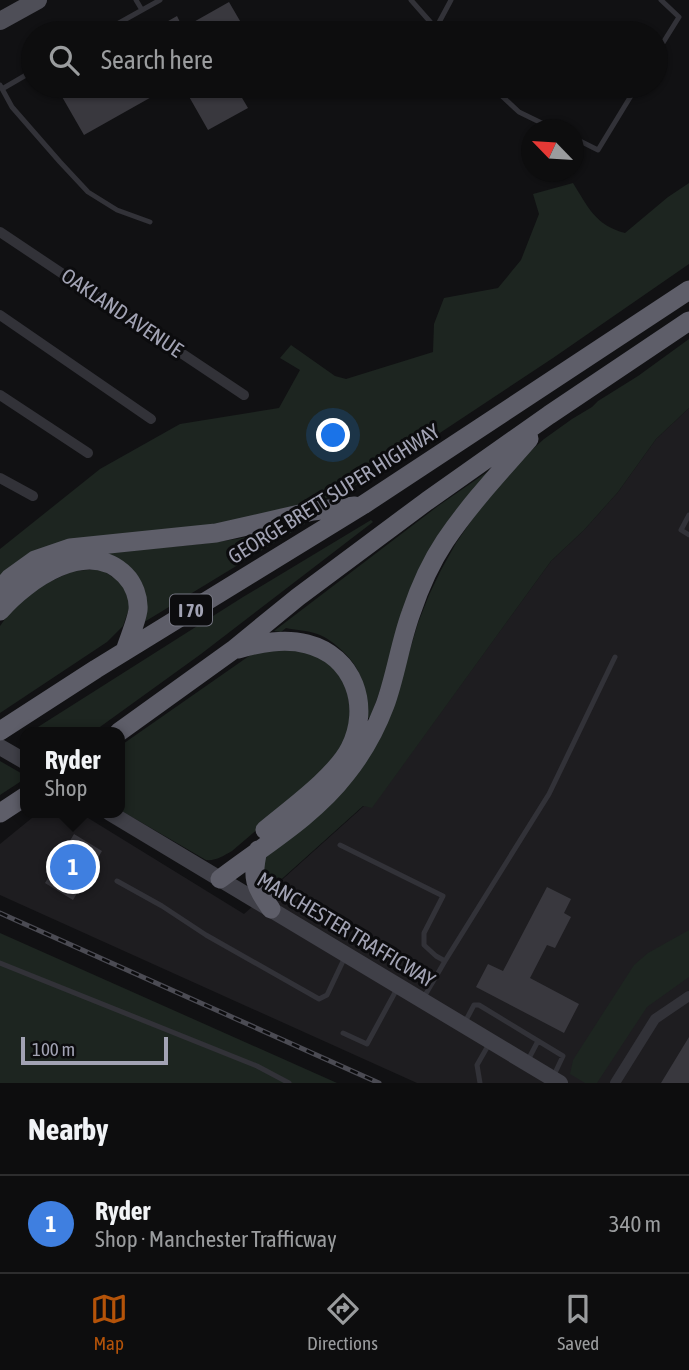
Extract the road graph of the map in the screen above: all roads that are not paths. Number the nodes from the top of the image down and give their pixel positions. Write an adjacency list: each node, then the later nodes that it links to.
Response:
1 (38, 0): 8 (main road)
2 (136, 0): 7 (lane)
3 (160, 0): 7 (lane)
4 (411, 0): 10 (lane)
5 (451, 0): 11 (lane)
6 (661, 0): 12 (lane)
7 (142, 10): 9 (lane)
8 (0, 21)
9 (122, 21)
10 (430, 21)
11 (440, 21)
12 (668, 35)
13 (21, 77): 14 (lane)
14 (1, 87): 19 (lane)
15 (504, 98): 17 (lane)
16 (630, 98): 18 (lane)
17 (535, 119)
18 (584, 143)
19 (150, 222)
20 (0, 232): 25 (street, OAKLAND AVENUE)
21 (689, 290): 31 (highway, GEORGE BRETT SUPER HIGHWAY / I 70)
22 (0, 315): 27 (street)
23 (689, 321): 26 (highway)
24 (0, 395): 28 (street)
25 (243, 395)
26 (549, 415): 36 (highway); 47 (highway)
27 (150, 419)
28 (88, 453)
29 (0, 478): 30 (street)
30 (33, 496)
31 (363, 505): 34 (highway); 37 (highway, GEORGE BRETT SUPER HIGHWAY / I 70)
32 (689, 515): 33 (lane)
33 (689, 535)
34 (0, 589)
35 (0, 611): 37 (highway)
36 (233, 650): 39 (highway); 48 (highway)
37 (125, 651): 40 (highway, GEORGE BRETT SUPER HIGHWAY / I 70)
38 (615, 657): 52 (lane)
39 (125, 728)
40 (0, 731)
41 (0, 747): 42 (main road)
42 (20, 759)
43 (20, 800): 44 (highway)
44 (0, 813)
45 (118, 818): 48 (main road, MANCHESTER TRAFFICWAY)
46 (340, 845): 52 (lane)
47 (258, 850): 48 (highway); 50 (highway)
48 (220, 878): 50 (main road, MANCHESTER TRAFFICWAY)
49 (117, 881): 51 (lane)
50 (271, 909): 51 (main road, MANCHESTER TRAFFICWAY)
51 (346, 954): 54 (main road, MANCHESTER TRAFFICWAY)
52 (445, 961): 56 (lane)
53 (0, 963): 63 (lane)
54 (398, 986): 56 (main road, MANCHESTER TRAFFICWAY); 58 (lane)
55 (689, 996): 65 (street)
56 (422, 1000): 57 (main road, MANCHESTER TRAFFICWAY)
57 (463, 1025): 59 (main road, MANCHESTER TRAFFICWAY); 60 (lane)
58 (343, 1032)
59 (490, 1041): 61 (main road, MANCHESTER TRAFFICWAY); 64 (lane)
60 (538, 1041): 61 (lane); 62 (lane)
61 (526, 1062): 62 (main road, MANCHESTER TRAFFICWAY)
62 (556, 1081)
63 (289, 1083)
64 (480, 1083)
65 (615, 1083)

